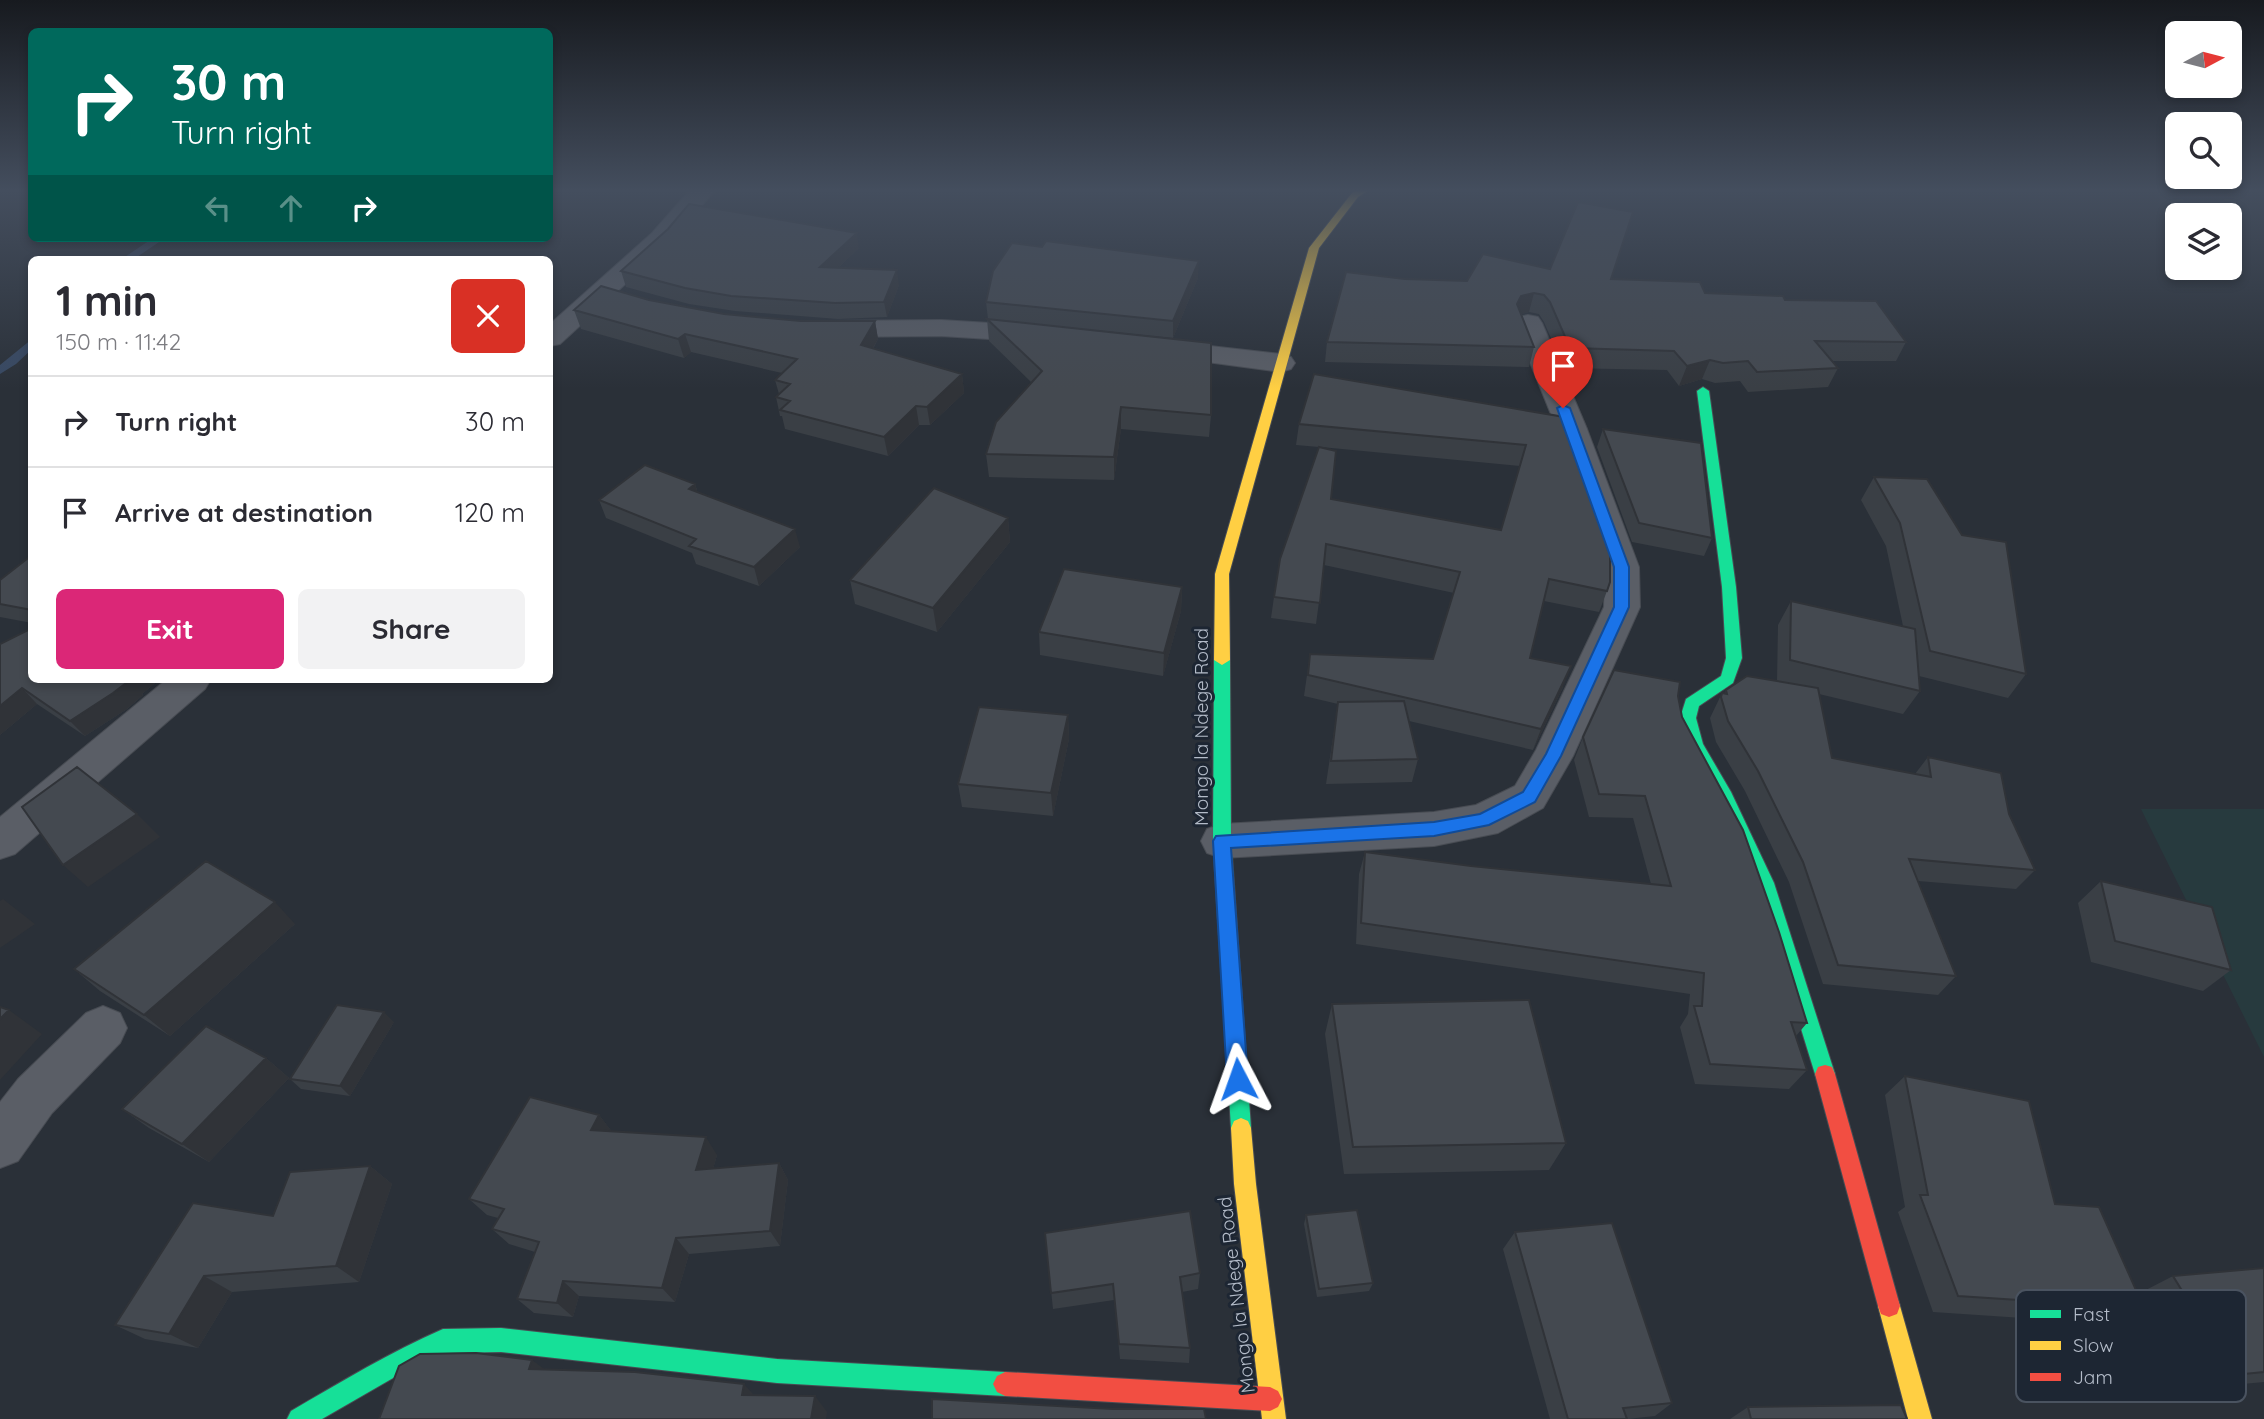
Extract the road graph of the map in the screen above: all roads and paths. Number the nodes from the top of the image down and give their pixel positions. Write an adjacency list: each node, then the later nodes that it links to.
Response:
1 (645, 256): 5 (street)
2 (1312, 256): 8 (street, Mongo la Ndege Road)
3 (1528, 323): 11 (street)
4 (794, 328): 6 (street)
5 (553, 336)
6 (1069, 338)
7 (1135, 346): 8 (street)
8 (1280, 363): 11 (street, Mongo la Ndege Road)
9 (1703, 391): 18 (street)
10 (187, 683): 12 (street)
11 (1222, 841): 15 (street, Mongo la Ndege Road)
12 (0, 842)
13 (103, 1028): 14 (street)
14 (0, 1143)
15 (1270, 1399): 16 (street); 17 (street, Mongo la Ndege Road)
16 (299, 1419)
17 (1273, 1419)
18 (1920, 1419)

